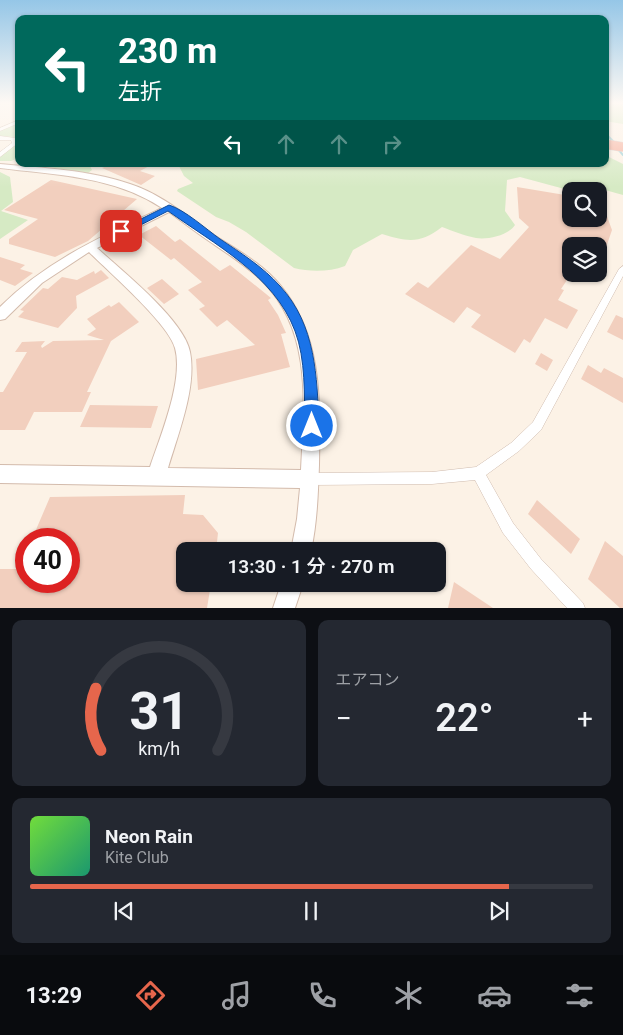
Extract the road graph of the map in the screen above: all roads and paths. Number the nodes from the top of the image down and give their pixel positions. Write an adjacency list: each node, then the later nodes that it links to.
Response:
1 (0, 138): 5 (street)
2 (609, 141): 4 (street)
3 (609, 146): 4 (highway, bridge)
4 (623, 148)
5 (0, 155)
6 (0, 166): 7 (street)
7 (169, 208): 8 (street); 14 (street)
8 (90, 247): 10 (street); 13 (street)
9 (623, 269): 11 (street)
10 (0, 315)
11 (478, 473): 14 (street); 18 (street)
12 (0, 474): 13 (street)
13 (157, 476): 14 (street)
14 (310, 479): 15 (street)
15 (303, 542)
16 (289, 592): 17 (street)
17 (284, 608)
18 (578, 608)

